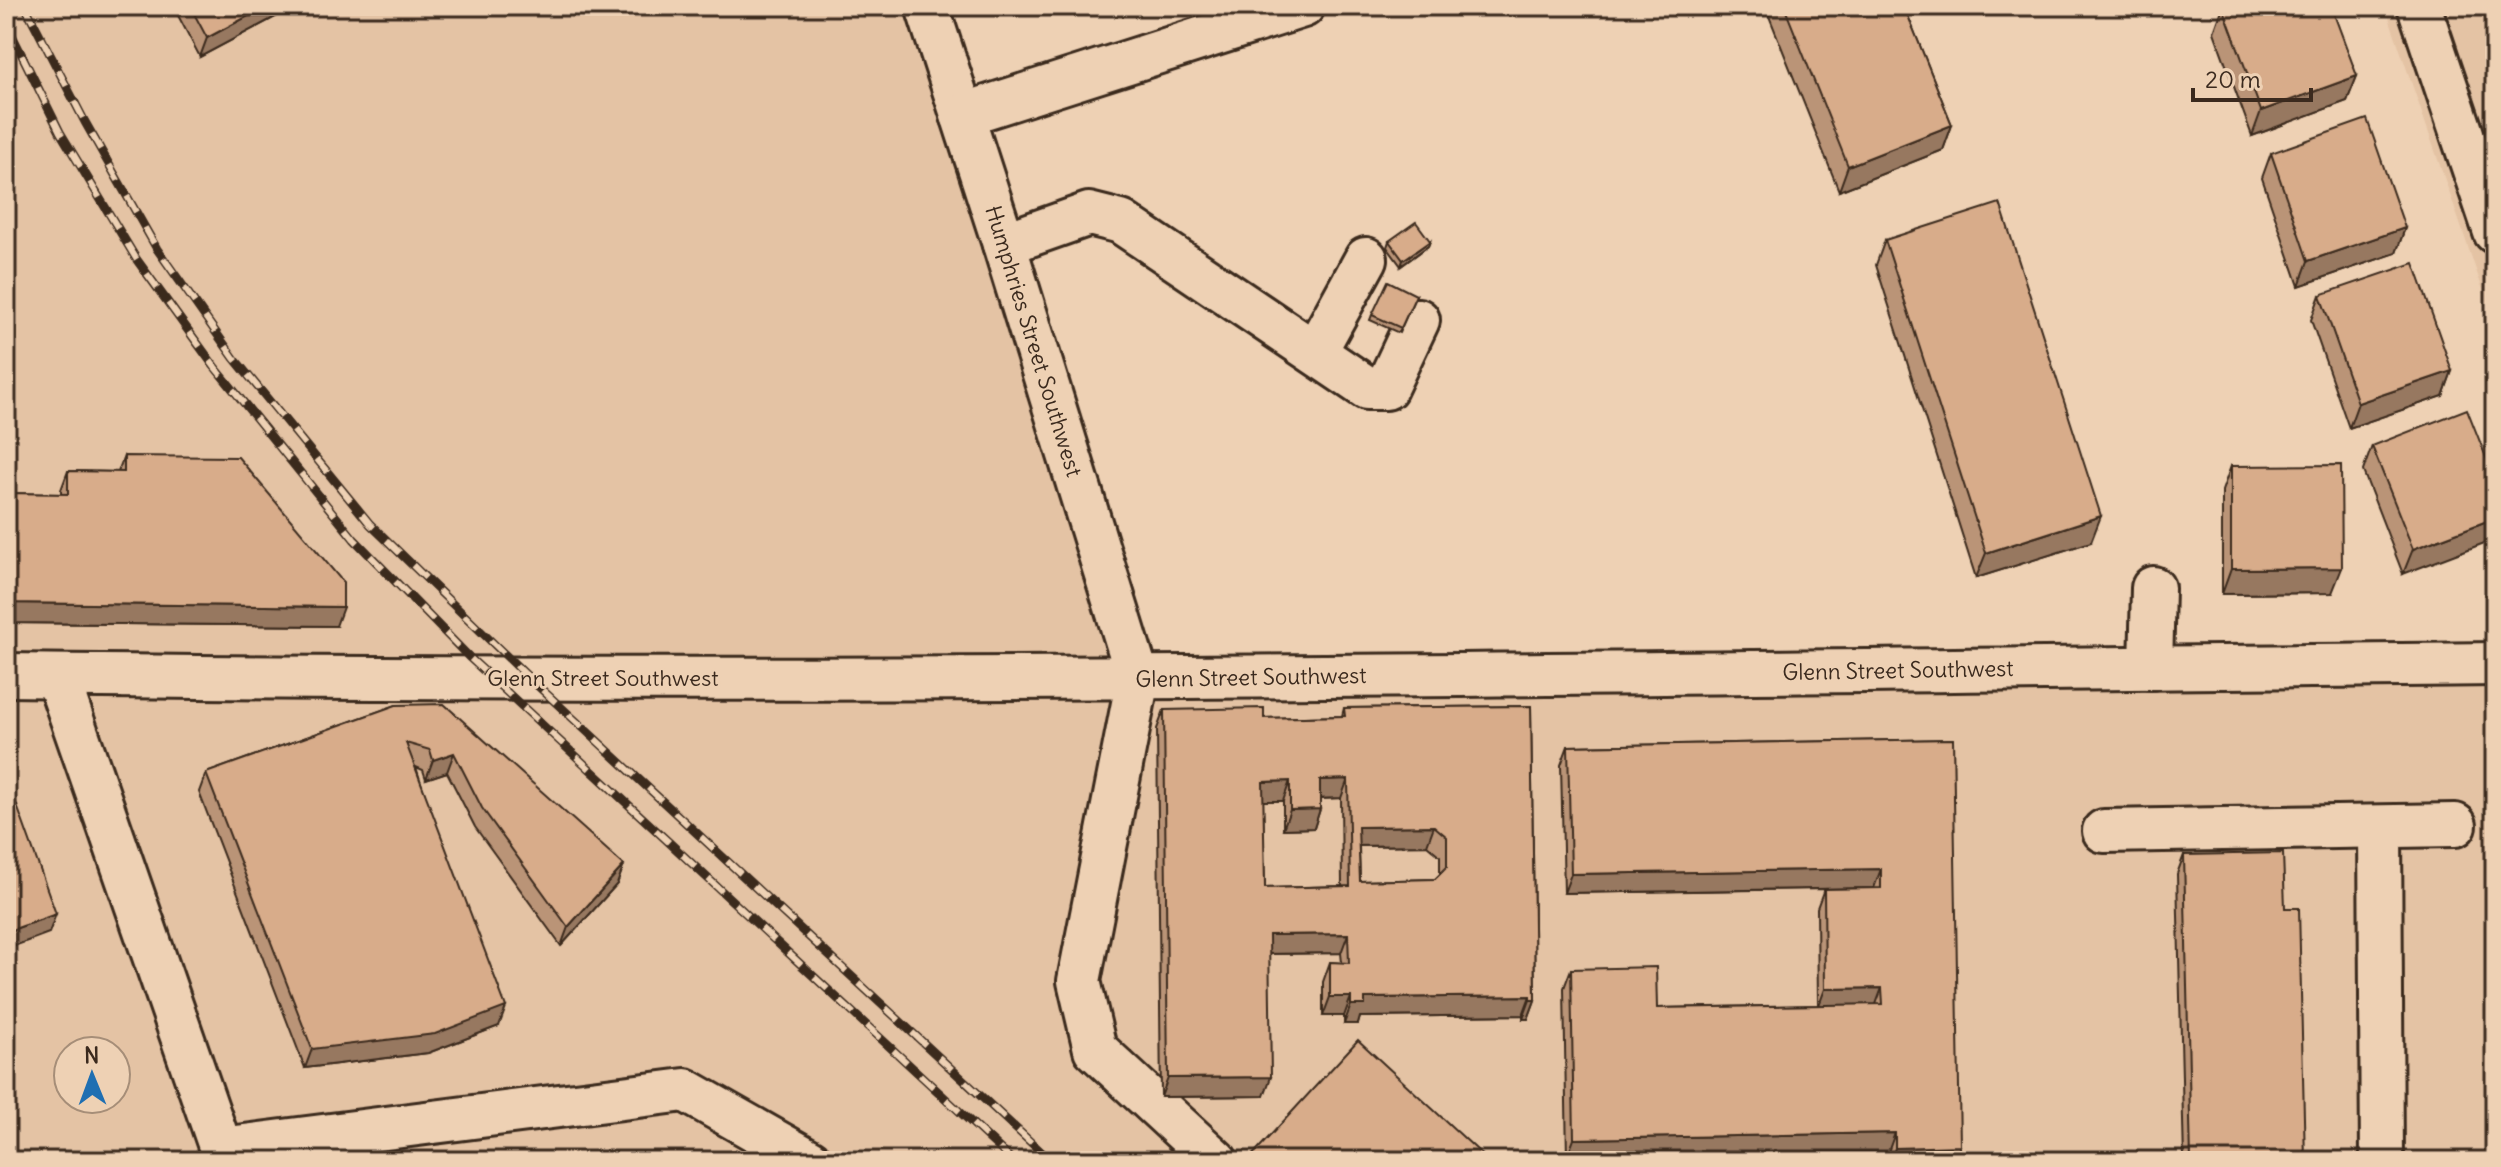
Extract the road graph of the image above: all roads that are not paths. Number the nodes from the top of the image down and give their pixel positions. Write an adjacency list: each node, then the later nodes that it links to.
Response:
1 (927, 6): 4 (street, Humphries Street Southwest)
2 (1303, 6): 4 (street)
3 (2419, 6): 5 (street)
4 (962, 115): 6 (street, Humphries Street Southwest)
5 (2495, 232)
6 (1004, 244): 9 (street); 15 (street, Humphries Street Southwest)
7 (1366, 259): 9 (street)
8 (1418, 320): 9 (street)
9 (1315, 352)
10 (2153, 588): 12 (street)
11 (2495, 664): 12 (street, Glenn Street Southwest)
12 (2151, 668): 15 (street, Glenn Street Southwest)
13 (6, 675): 14 (street, Glenn Street Southwest)
14 (57, 676): 15 (street, Glenn Street Southwest); 19 (street)
15 (1138, 678): 21 (street)
16 (2455, 825): 17 (street)
17 (2380, 827): 18 (street); 22 (street)
18 (2104, 831)
19 (225, 1155): 20 (street)
20 (810, 1161)
21 (1216, 1161)
22 (2382, 1161)

